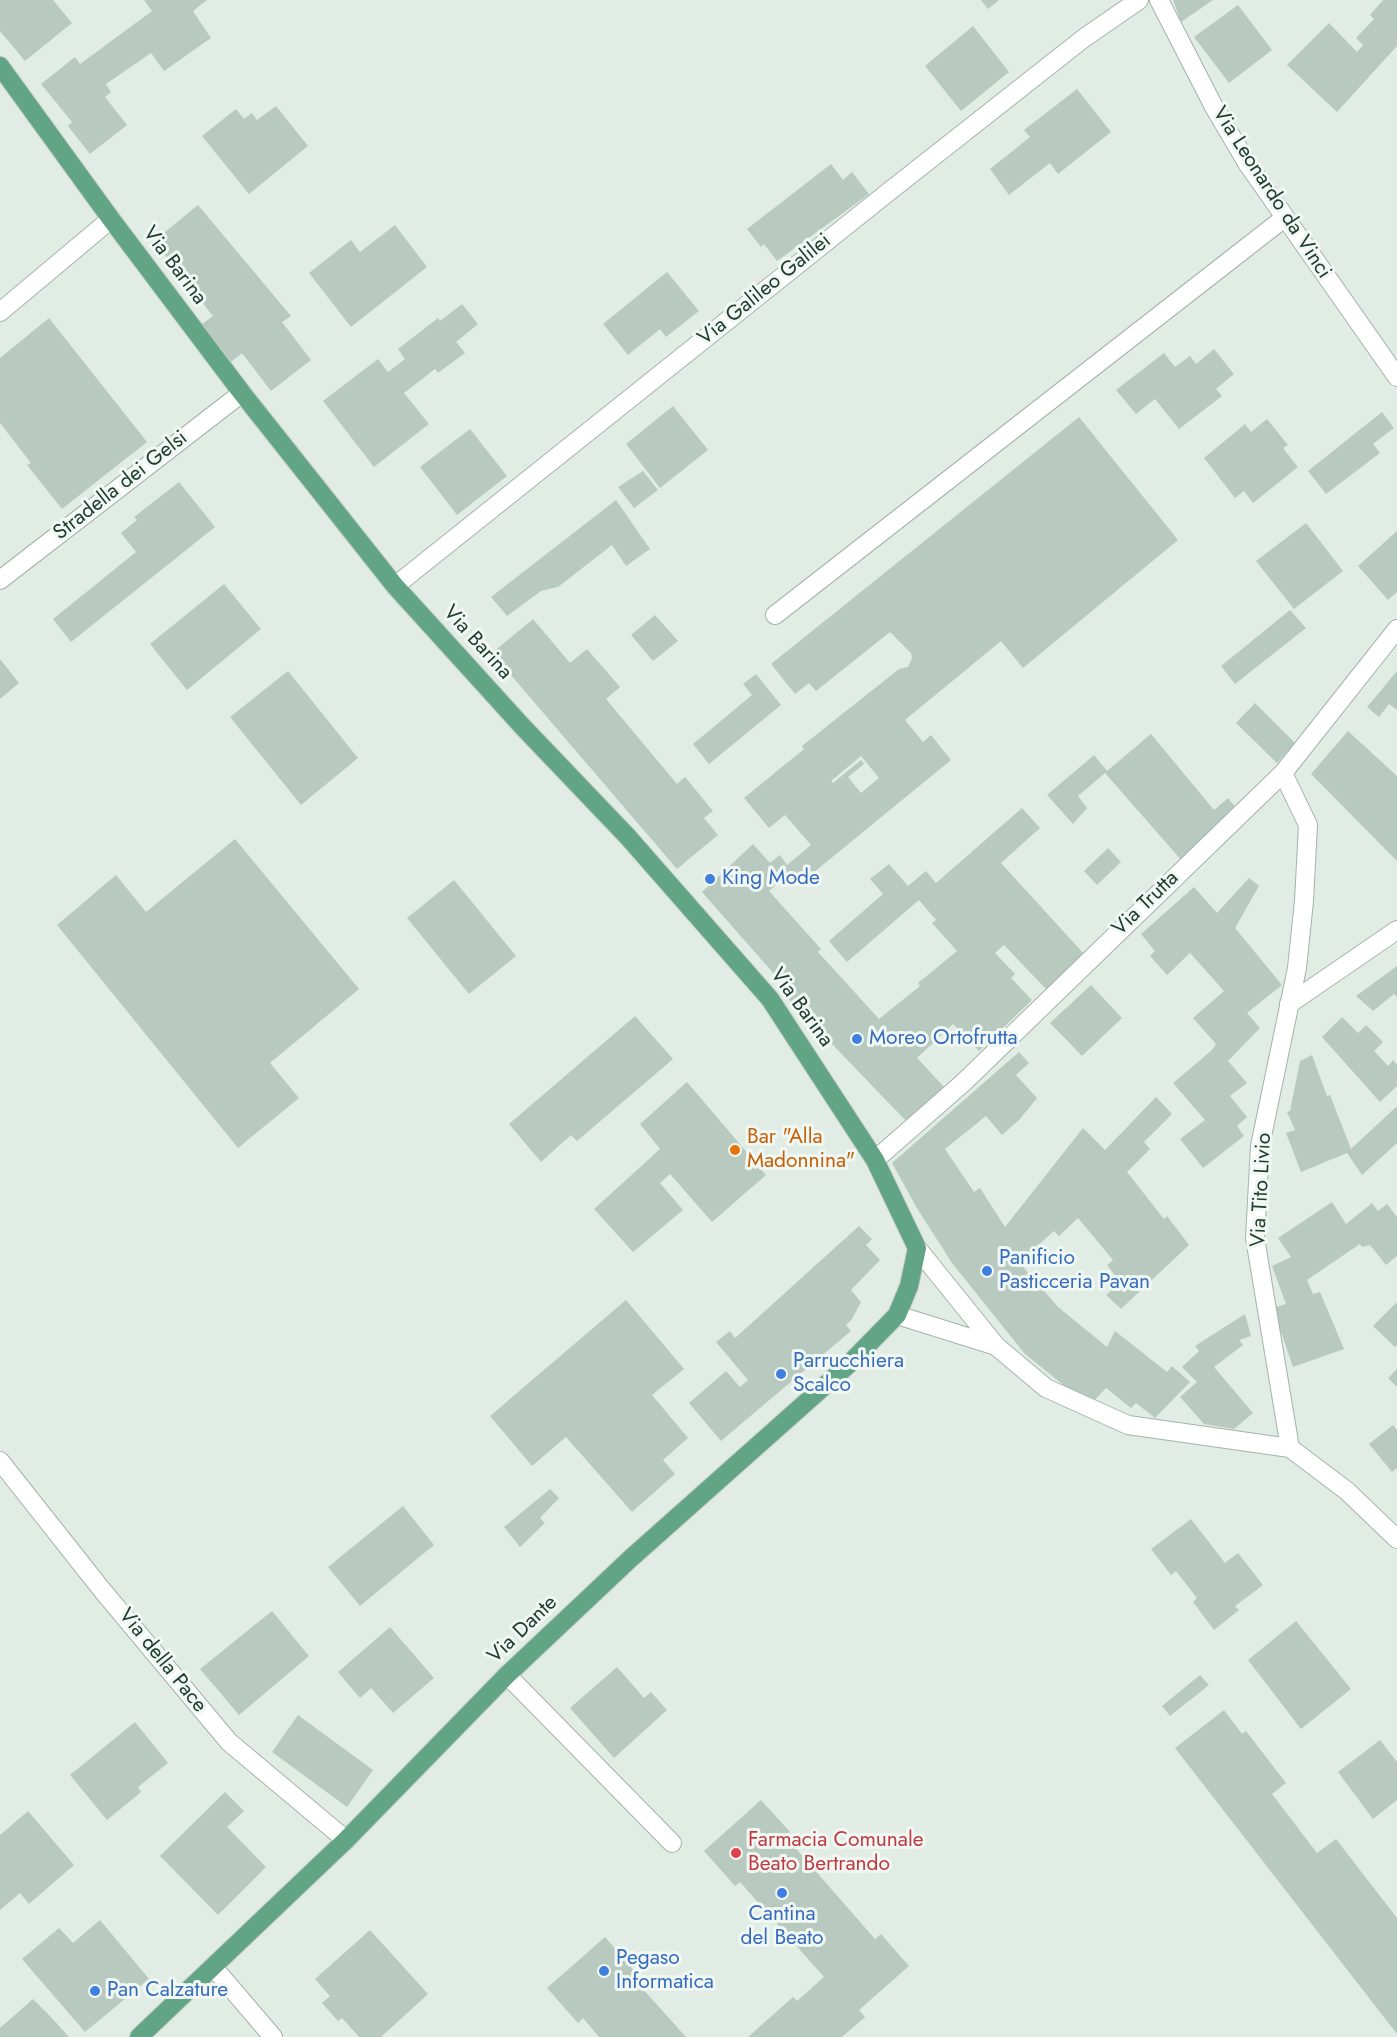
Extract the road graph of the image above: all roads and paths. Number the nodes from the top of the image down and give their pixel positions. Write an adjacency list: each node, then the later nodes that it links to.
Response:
1 (1139, 0): 10 (street, Via Galileo Galilei)
2 (1159, 0): 5 (street, Via Leonardo da Vinci)
3 (0, 66): 4 (main road, Via Barina)
4 (111, 219): 6 (street); 8 (main road, Via Barina)
5 (1283, 219): 7 (street, Via Leonardo da Vinci); 11 (street)
6 (0, 312)
7 (1397, 377)
8 (242, 393): 9 (street, Stradella dei Gelsi); 10 (main road, Via Barina)
9 (0, 580)
10 (395, 586): 16 (main road, Via Barina)
11 (775, 615)
12 (1397, 629): 13 (street, Via Trutta)
13 (1283, 773): 15 (street, Via Tito Livio); 16 (street, Via Trutta)
14 (1397, 930): 15 (street)
15 (1289, 1004): 20 (street, Via Tito Livio)
16 (875, 1160): 17 (main road, Via Barina)
17 (917, 1248): 18 (main road, Via Dante); 19 (street)
18 (897, 1315): 19 (street); 23 (main road, Via Dante)
19 (996, 1346): 20 (street)
20 (1290, 1448): 22 (street)
21 (0, 1461): 24 (street, Via della Pace)
22 (1397, 1539)
23 (507, 1675): 24 (main road, Via Dante); 25 (street)
24 (346, 1840): 26 (main road, Via Dante)
25 (672, 1843)
26 (214, 1968): 27 (main road, Via Dante); 28 (street)
27 (139, 2037)
28 (273, 2037)

